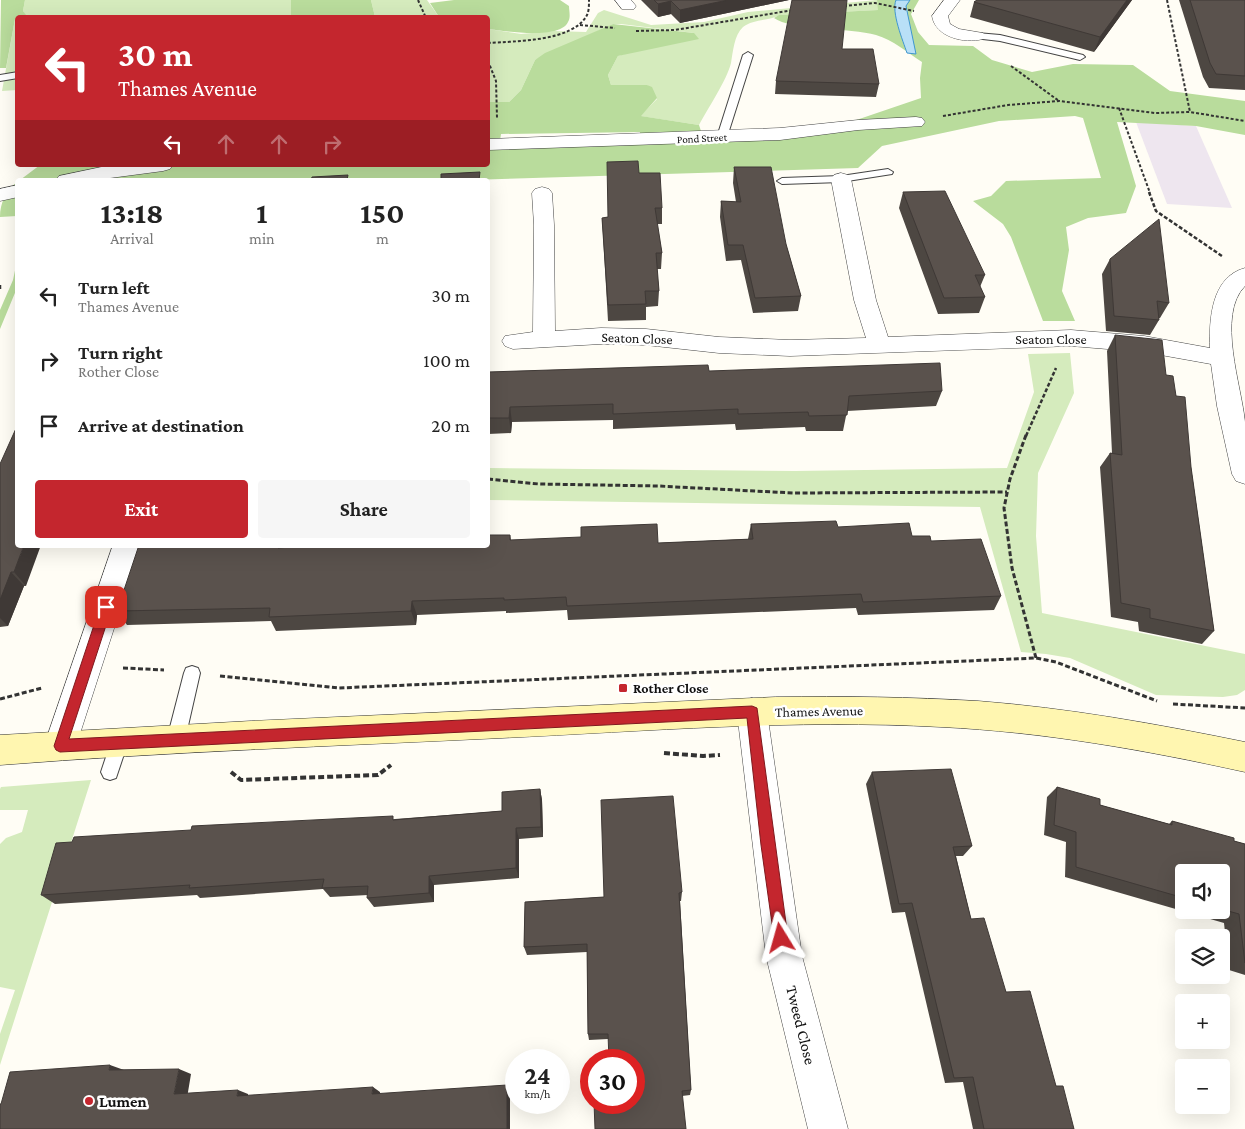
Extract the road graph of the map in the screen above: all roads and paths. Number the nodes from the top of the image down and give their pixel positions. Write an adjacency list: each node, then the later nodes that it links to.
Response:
1 (418, 0): 8 (path)
2 (590, 0): 9 (path)
3 (952, 0): 12 (street)
4 (1167, 0): 20 (path)
5 (839, 7): 7 (path)
6 (796, 10): 11 (path)
7 (911, 10)
8 (425, 15)
9 (580, 25): 10 (path); 13 (path)
10 (616, 28)
11 (634, 30)
12 (977, 36): 15 (lane)
13 (490, 43)
14 (748, 55): 23 (lane)
15 (1080, 58)
16 (490, 64): 24 (path)
17 (15, 76): 18 (lane)
18 (0, 78)
19 (1119, 108): 20 (path); 22 (path); 33 (path)
20 (1190, 112): 21 (path)
21 (1245, 121)
22 (916, 122): 23 (street, Pond Street)
23 (722, 137): 24 (street, Pond Street)
24 (492, 145)
25 (143, 167): 27 (street)
26 (888, 172): 28 (lane)
27 (75, 178)
28 (841, 179): 29 (lane); 39 (street)
29 (782, 180)
30 (15, 192): 32 (street)
31 (542, 193): 36 (street)
32 (0, 195)
33 (1237, 268): 40 (street)
34 (0, 285): 35 (path)
35 (0, 289)
36 (544, 338): 38 (street, Seaton Close); 39 (street, Seaton Close)
37 (1071, 338): 39 (street, Seaton Close); 40 (street, Seaton Close); 43 (path)
38 (513, 341)
39 (879, 344)
40 (1221, 358): 41 (street)
41 (1245, 474)
42 (490, 479): 43 (path)
43 (1008, 492): 45 (path)
44 (125, 548): 46 (street)
45 (1036, 658): 47 (path); 49 (path)
46 (84, 672): 47 (path); 48 (path); 53 (street)
47 (192, 673): 51 (lane)
48 (0, 699)
49 (1245, 708)
50 (752, 712): 51 (street, Thames Avenue); 55 (street, Thames Avenue); 57 (street, Tweed Close)
51 (176, 739): 52 (street, Thames Avenue)
52 (119, 742): 53 (street, Thames Avenue); 56 (lane)
53 (60, 746): 54 (street, Thames Avenue)
54 (0, 750)
55 (1245, 757)
56 (110, 772)
57 (828, 1129)

